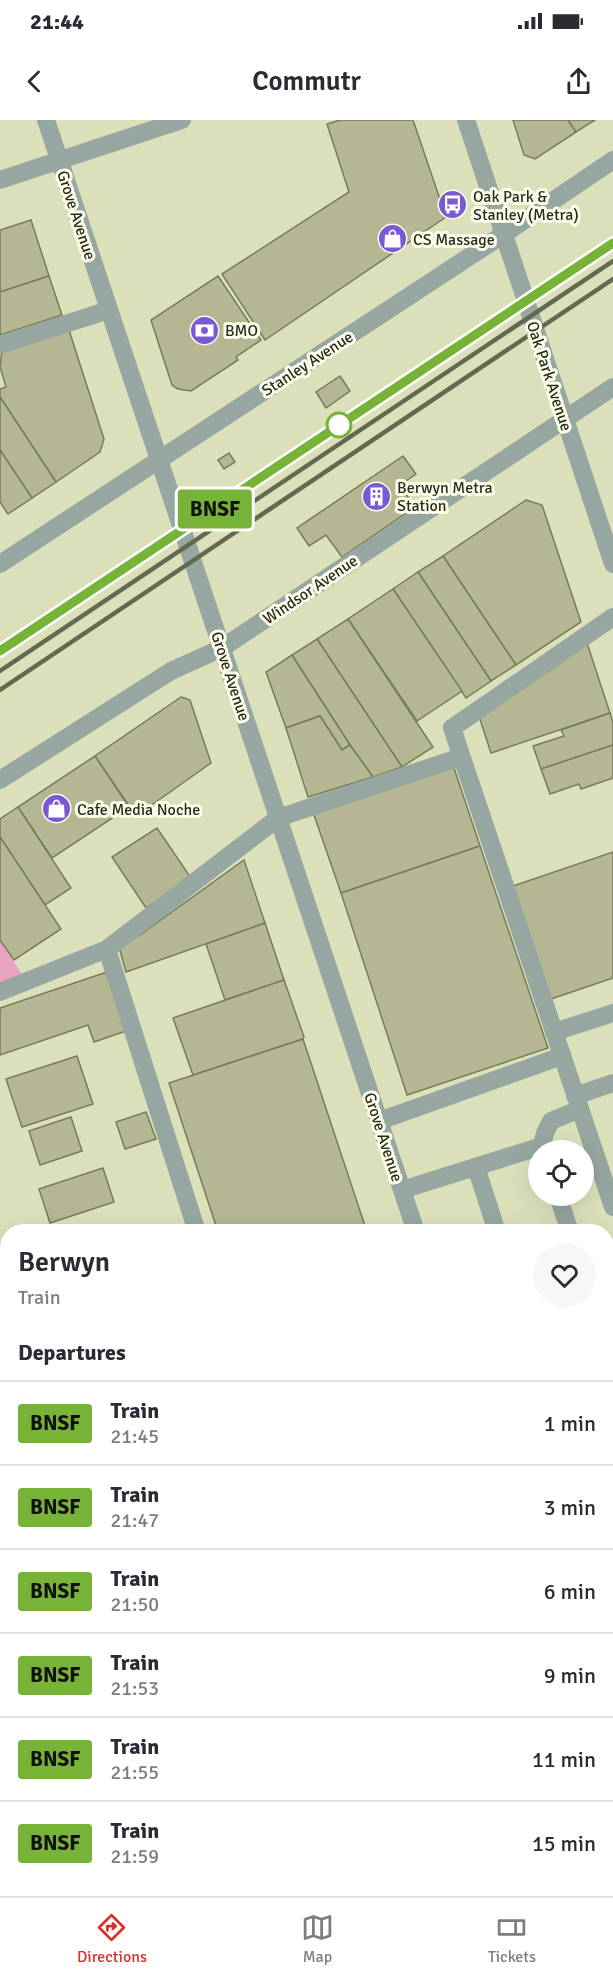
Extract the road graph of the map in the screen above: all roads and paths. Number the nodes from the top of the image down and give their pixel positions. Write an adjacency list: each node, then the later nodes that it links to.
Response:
1 (46, 120): 5 (street, Grove Avenue)
2 (182, 120): 5 (street)
3 (466, 120): 7 (street, Oak Park Avenue)
4 (613, 160): 7 (street, Stanley Avenue)
5 (60, 161): 6 (street); 8 (street, Grove Avenue)
6 (0, 180)
7 (504, 234): 11 (street, Oak Park Avenue); 12 (street, Stanley Avenue)
8 (109, 310): 9 (street); 12 (street, Grove Avenue)
9 (0, 345)
10 (613, 387): 11 (street, Windsor Avenue)
11 (565, 420): 14 (street, Oak Park Avenue); 16 (street, Windsor Avenue)
12 (159, 460): 13 (street, Stanley Avenue); 16 (street, Grove Avenue)
13 (0, 564)
14 (613, 564)
15 (613, 617): 17 (street)
16 (222, 648): 18 (street, Windsor Avenue); 19 (street, Grove Avenue)
17 (461, 757): 19 (street); 23 (street)
18 (0, 780)
19 (278, 818): 20 (street); 27 (street, Grove Avenue)
20 (107, 949): 21 (street); 34 (street)
21 (0, 992)
22 (613, 1013): 23 (street)
23 (554, 1032): 24 (street)
24 (562, 1056): 26 (street); 27 (street)
25 (613, 1083): 26 (street)
26 (577, 1103): 28 (street); 33 (street)
27 (379, 1121): 31 (street, Grove Avenue)
28 (544, 1140)
29 (528, 1152): 30 (street)
30 (476, 1167): 31 (street); 36 (street)
31 (402, 1190): 35 (street, Grove Avenue)
32 (561, 1206): 37 (street)
33 (613, 1208)
34 (194, 1224)
35 (413, 1224)
36 (494, 1224)
37 (567, 1224)

